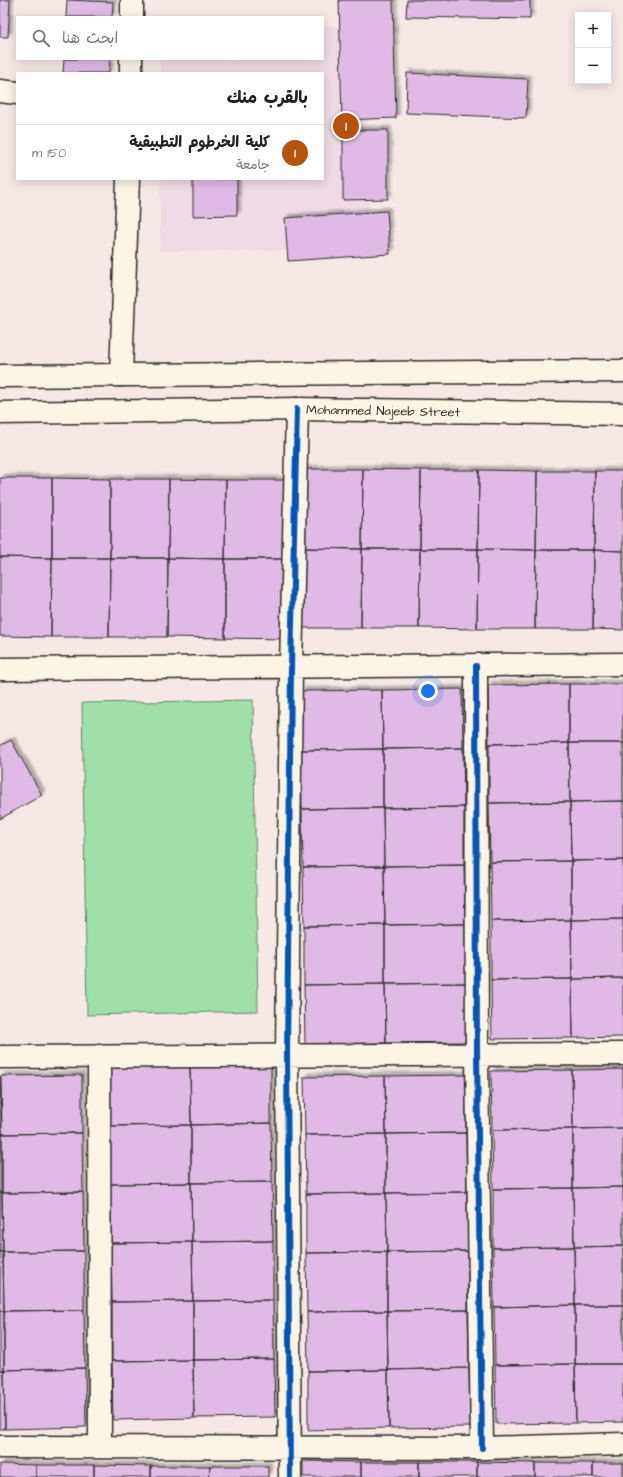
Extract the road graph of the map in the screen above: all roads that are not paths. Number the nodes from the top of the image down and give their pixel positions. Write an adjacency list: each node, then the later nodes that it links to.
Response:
1 (132, 0): 2 (street)
2 (132, 16)
3 (131, 60): 4 (street)
4 (131, 72)
5 (0, 91): 6 (street)
6 (16, 93)
7 (128, 180): 9 (street)
8 (623, 371): 9 (street)
9 (121, 375): 10 (street)
10 (0, 376)
11 (297, 409): 12 (street, Mohammed Najeeb Street); 13 (street, Mohammed Najeeb Street); 16 (street)
12 (0, 413)
13 (623, 414)
14 (623, 664): 15 (street)
15 (476, 666): 16 (street); 18 (street)
16 (291, 668): 17 (street); 20 (street)
17 (0, 669)
18 (477, 1054): 19 (street); 20 (street); 27 (street)
19 (623, 1054)
20 (287, 1055): 21 (street); 26 (street)
21 (99, 1056): 22 (street); 25 (street)
22 (0, 1057)
23 (623, 1444): 27 (street)
24 (0, 1447): 25 (street)
25 (100, 1447): 26 (street)
26 (290, 1447): 27 (street); 28 (street)
27 (482, 1448)
28 (290, 1477)

